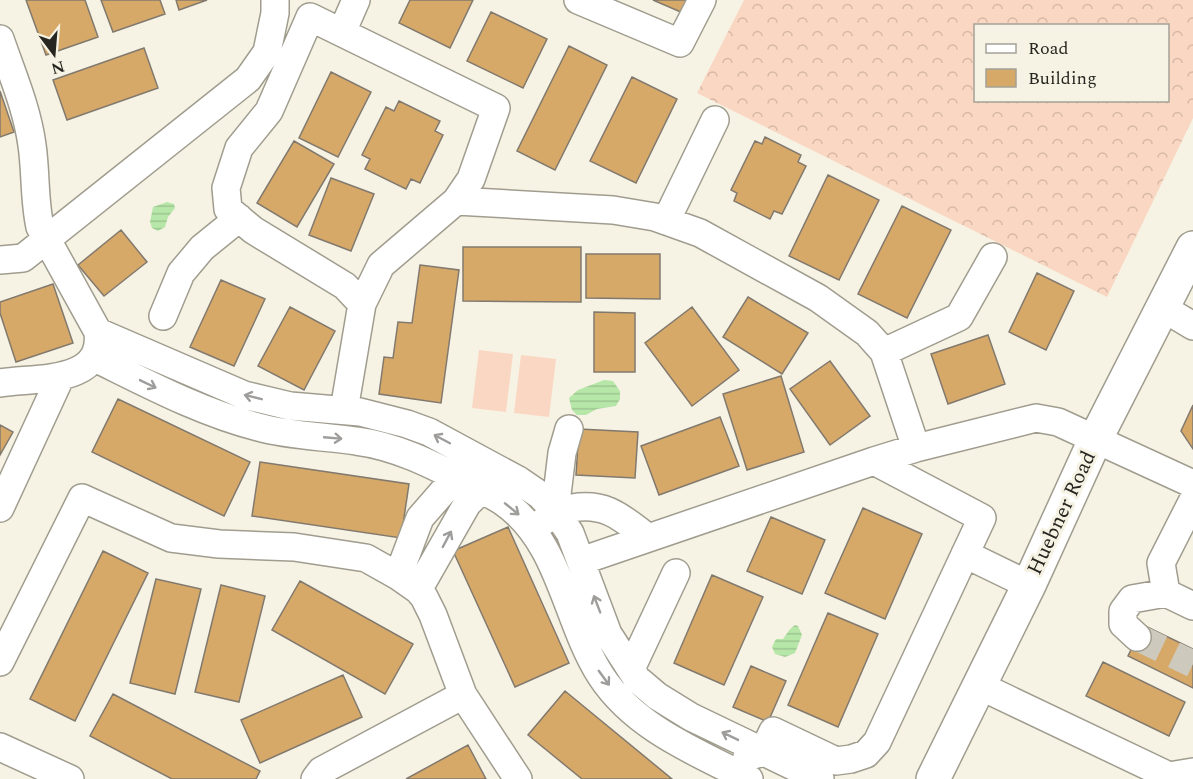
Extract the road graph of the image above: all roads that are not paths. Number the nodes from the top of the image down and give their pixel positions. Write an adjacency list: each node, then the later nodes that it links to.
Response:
1 (275, 0): 11 (lane)
2 (356, 0): 5 (lane)
3 (578, 0): 4 (lane)
4 (702, 0)
5 (342, 32): 8 (lane); 9 (lane)
6 (0, 39): 11 (lane)
7 (715, 120): 10 (lane)
8 (456, 201): 10 (lane); 15 (lane)
9 (239, 218): 15 (lane); 17 (lane)
10 (666, 221): 20 (lane)
11 (47, 239): 14 (lane); 19 (lane)
12 (1193, 248): 16 (main road, Huebner Road)
13 (993, 256): 20 (lane)
14 (0, 260)
15 (362, 304): 24 (lane)
16 (1163, 308): 18 (lane); 27 (main road, Huebner Road)
17 (163, 316)
18 (1193, 326)
19 (96, 345): 21 (lane); 23 (lane, one-way to 19); 26 (lane, one-way to 26)
20 (884, 352): 28 (lane)
21 (60, 378): 22 (lane); 36 (lane)
22 (0, 383)
23 (290, 406): 24 (lane); 26 (lane)
24 (344, 410): 29 (lane, one-way to 24)
25 (569, 429): 37 (lane)
26 (285, 434): 32 (lane, one-way to 32)
27 (1095, 440): 28 (lane); 33 (lane); 45 (main road, Huebner Road)
28 (916, 448): 30 (lane)
29 (474, 456): 31 (lane); 32 (lane)
30 (874, 461): 39 (lane); 41 (lane)
31 (501, 470): 34 (lane); 37 (lane)
32 (456, 477): 34 (lane); 44 (lane)
33 (1193, 484)
34 (481, 490): 38 (lane, one-way to 38); 44 (lane, one-way to 34)
35 (1193, 500): 40 (lane)
36 (0, 508)
37 (555, 511): 38 (lane); 39 (lane); 42 (lane)
38 (534, 530): 49 (lane)
39 (647, 537): 42 (lane)
40 (1183, 544): 46 (lane)
41 (964, 554): 45 (lane); 55 (lane)
42 (581, 561): 49 (lane, one-way to 42)
43 (676, 573): 51 (lane)
44 (408, 583): 50 (lane); 53 (lane)
45 (1029, 585): 52 (main road, Huebner Road)
46 (1166, 593): 47 (lane); 48 (lane)
47 (1193, 606)
48 (1137, 637)
49 (596, 639): 51 (lane); 56 (lane, one-way to 56)
50 (0, 662)
51 (630, 669): 55 (lane, one-way to 51)
52 (978, 685): 57 (lane); 63 (main road, Huebner Road)
53 (463, 695): 59 (lane); 60 (lane)
54 (0, 747): 58 (lane)
55 (763, 752): 56 (lane); 62 (lane)
56 (717, 772): 61 (lane)
57 (1193, 772)
58 (70, 779)
59 (315, 779)
60 (519, 779)
61 (749, 779)
62 (820, 779)
63 (933, 779)

